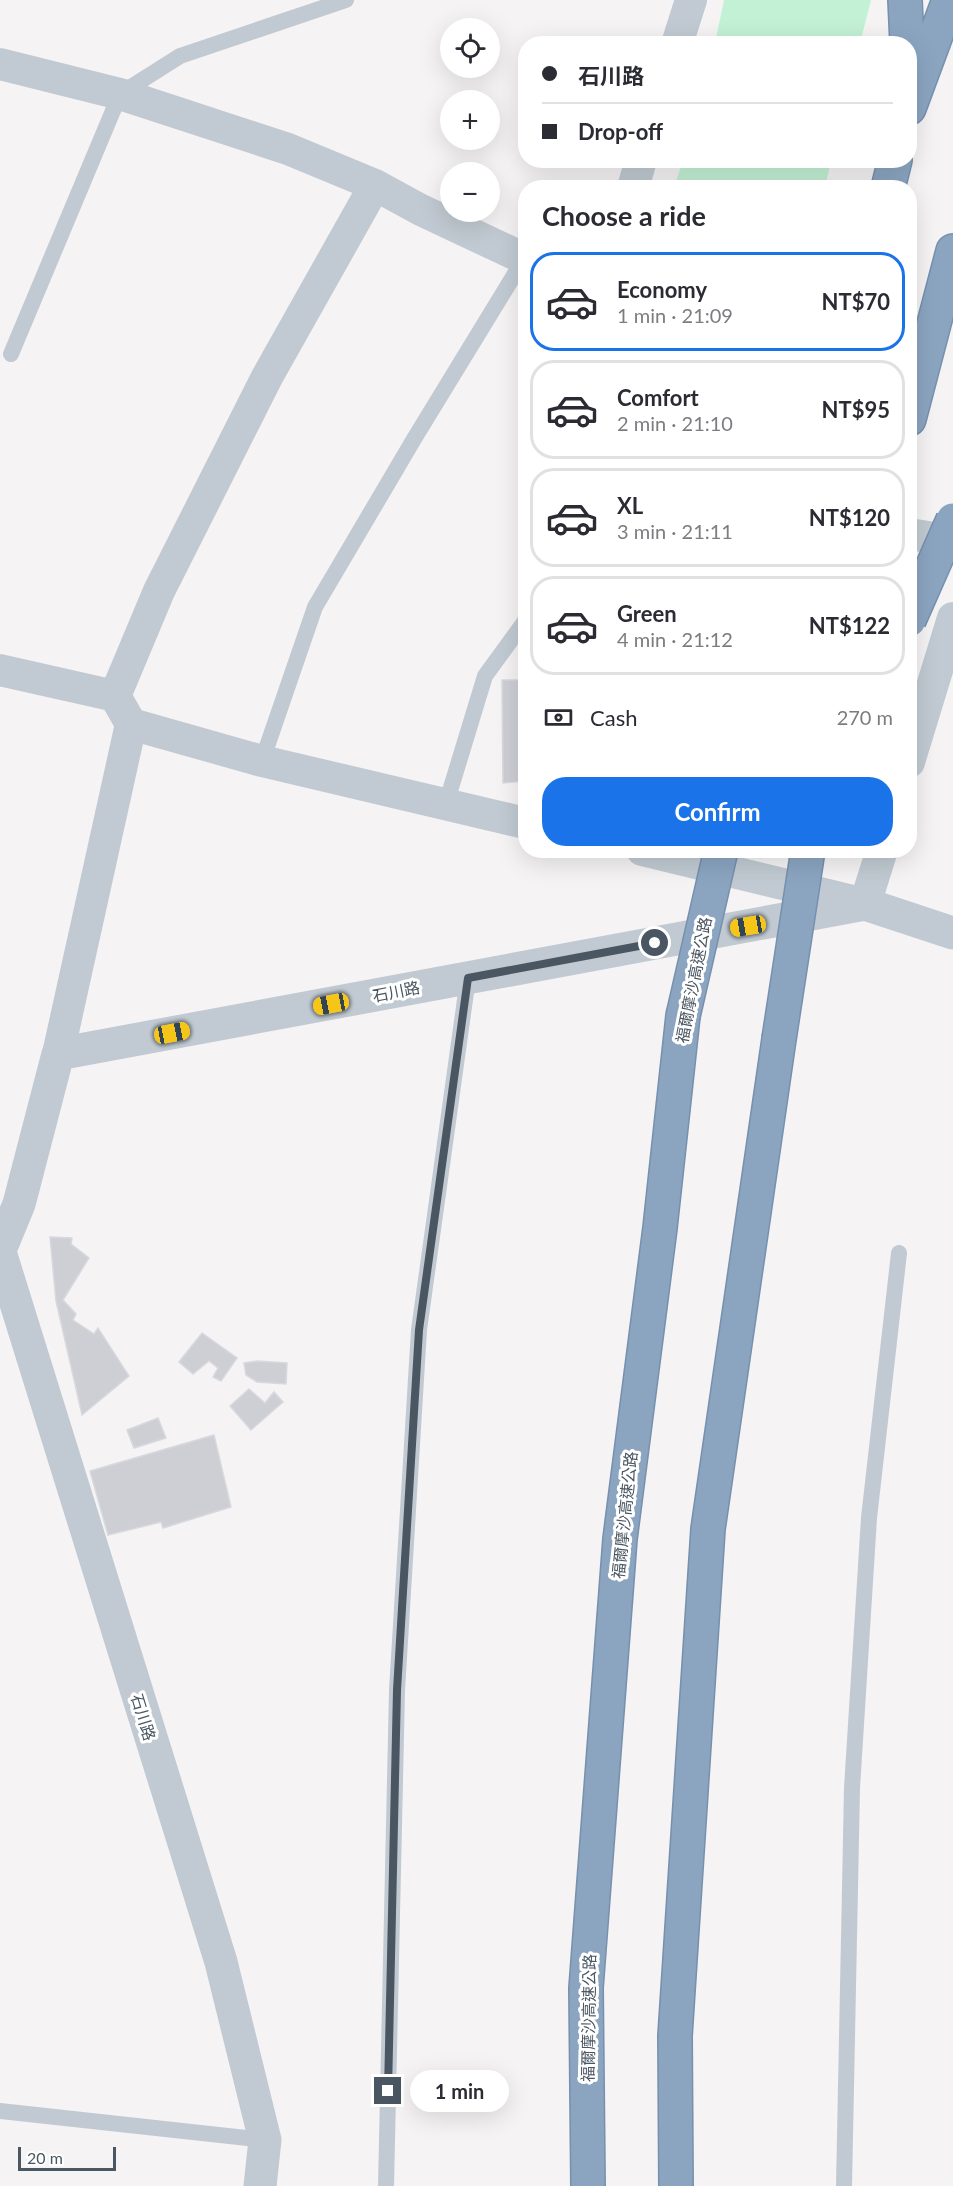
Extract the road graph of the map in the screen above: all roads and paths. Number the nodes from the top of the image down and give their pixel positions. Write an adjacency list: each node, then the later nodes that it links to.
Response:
1 (346, 0): 9 (lane)
2 (691, 0): 5 (street)
3 (905, 0): 6 (highway)
4 (949, 0): 8 (highway)
5 (680, 36)
6 (907, 36)
7 (0, 64): 9 (street)
8 (917, 76)
9 (120, 94): 10 (street); 14 (lane)
10 (375, 185): 12 (street); 23 (street)
11 (953, 251): 15 (highway)
12 (518, 256)
13 (518, 270): 26 (lane)
14 (11, 354)
15 (917, 388)
16 (953, 520): 19 (highway, bridge)
17 (917, 535): 18 (street)
18 (953, 541)
19 (917, 602)
20 (953, 618): 25 (street)
21 (518, 631): 27 (lane)
22 (0, 670): 23 (street)
23 (115, 696): 24 (street)
24 (130, 724): 26 (street); 36 (street)
25 (917, 736)
26 (262, 761): 27 (street)
27 (446, 804): 28 (street)
28 (518, 821)
29 (675, 858): 33 (street)
30 (719, 858): 43 (highway, 福爾摩沙高速公路, bridge)
31 (807, 858): 44 (highway, bridge)
32 (879, 858): 33 (street)
33 (865, 904): 34 (street); 35 (street, 石川路)
34 (953, 933)
35 (468, 978): 36 (street, 石川路); 42 (lane)
36 (58, 1054): 37 (street, 石川路)
37 (0, 1251): 40 (street, 石川路)
38 (899, 1253): 45 (lane)
39 (0, 2111): 40 (lane)
40 (265, 2140): 41 (street, 石川路)
41 (260, 2186)
42 (386, 2186)
43 (588, 2186)
44 (676, 2186)
45 (844, 2186)

